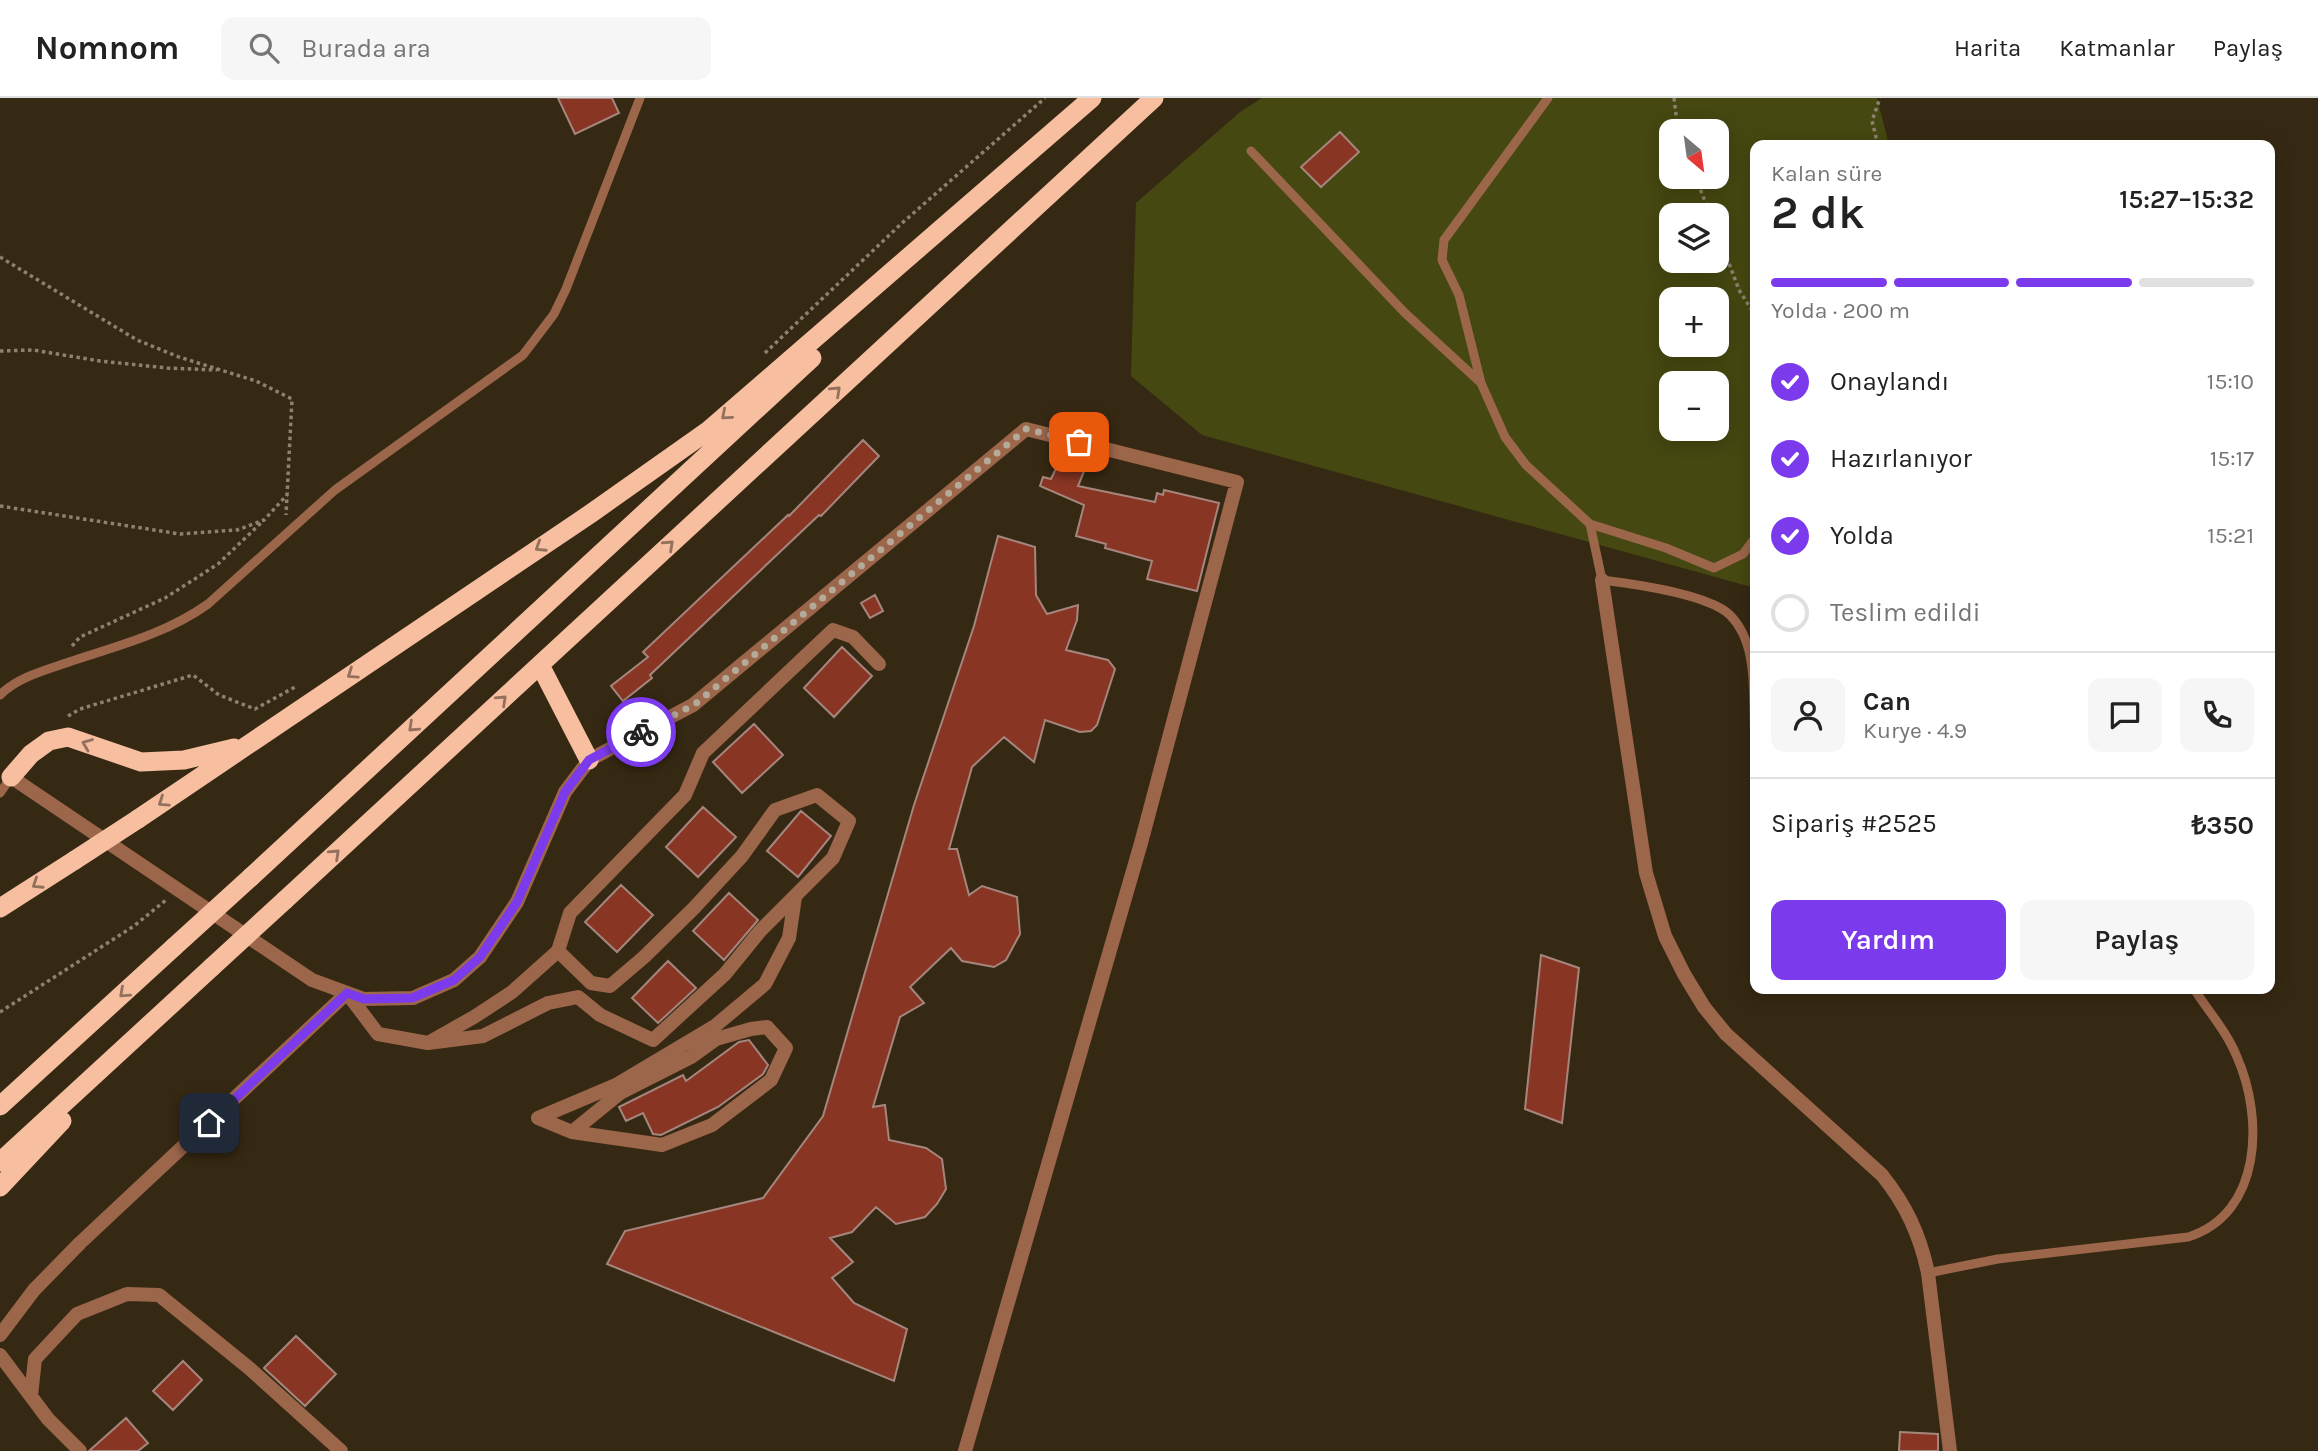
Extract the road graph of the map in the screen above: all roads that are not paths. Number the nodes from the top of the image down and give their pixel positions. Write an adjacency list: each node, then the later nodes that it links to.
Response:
1 (640, 98): 13 (lane)
2 (1092, 98): 14 (highway, one-way to 14); 24 (highway, one-way to 24, bridge)
3 (1154, 98): 11 (highway, one-way to 3)
4 (1548, 98): 6 (lane)
5 (1251, 151): 6 (lane)
6 (1481, 383): 7 (lane)
7 (1590, 524): 8 (lane); 9 (lane)
8 (1750, 545)
9 (1602, 580): 10 (lane); 28 (street)
10 (1750, 657)
11 (540, 664): 15 (highway); 20 (highway, one-way to 11, bridge)
12 (879, 664): 19 (street)
13 (0, 695)
14 (248, 744): 16 (highway, one-way to 16); 18 (highway, one-way to 18, bridge)
15 (589, 760): 21 (street); 34 (street)
16 (3, 779): 21 (street)
17 (795, 897): 19 (street); 23 (street); 25 (street)
18 (0, 908)
19 (558, 951): 23 (street)
20 (197, 981): 26 (highway); 27 (highway)
21 (347, 993): 23 (street); 29 (street)
22 (2198, 994): 28 (lane)
23 (428, 1043)
24 (0, 1107)
25 (572, 1132): 25 (street)
26 (0, 1162)
27 (0, 1186)
28 (1928, 1273): 35 (street)
29 (0, 1335)
30 (0, 1354): 31 (street)
31 (31, 1396): 32 (street); 33 (street)
32 (80, 1451)
33 (341, 1451)
34 (965, 1451)
35 (1950, 1451)

